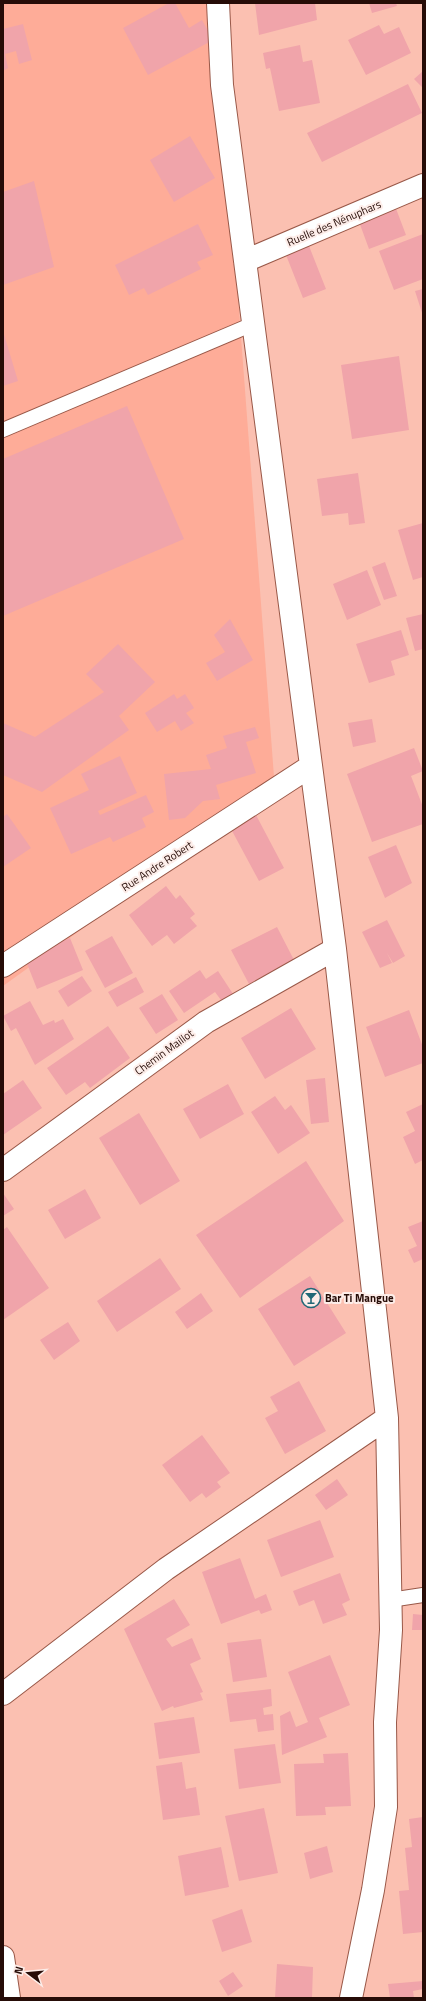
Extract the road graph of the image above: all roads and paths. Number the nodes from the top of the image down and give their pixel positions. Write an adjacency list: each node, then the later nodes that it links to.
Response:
1 (218, 3): 3 (street)
2 (423, 186): 3 (street, Ruelle des Nénuphars)
3 (245, 261): 4 (street)
4 (253, 324): 5 (lane); 6 (street)
5 (3, 430)
6 (311, 766): 7 (street); 8 (street, Rue Andre Robert)
7 (335, 949): 9 (street, Chemin Maillot); 10 (street)
8 (3, 966)
9 (3, 1170)
10 (387, 1418): 12 (street); 13 (street)
11 (423, 1595): 12 (lane)
12 (390, 1600): 16 (street)
13 (3, 1694)
14 (3, 1957): 15 (street)
15 (9, 1998)
16 (351, 1998)

